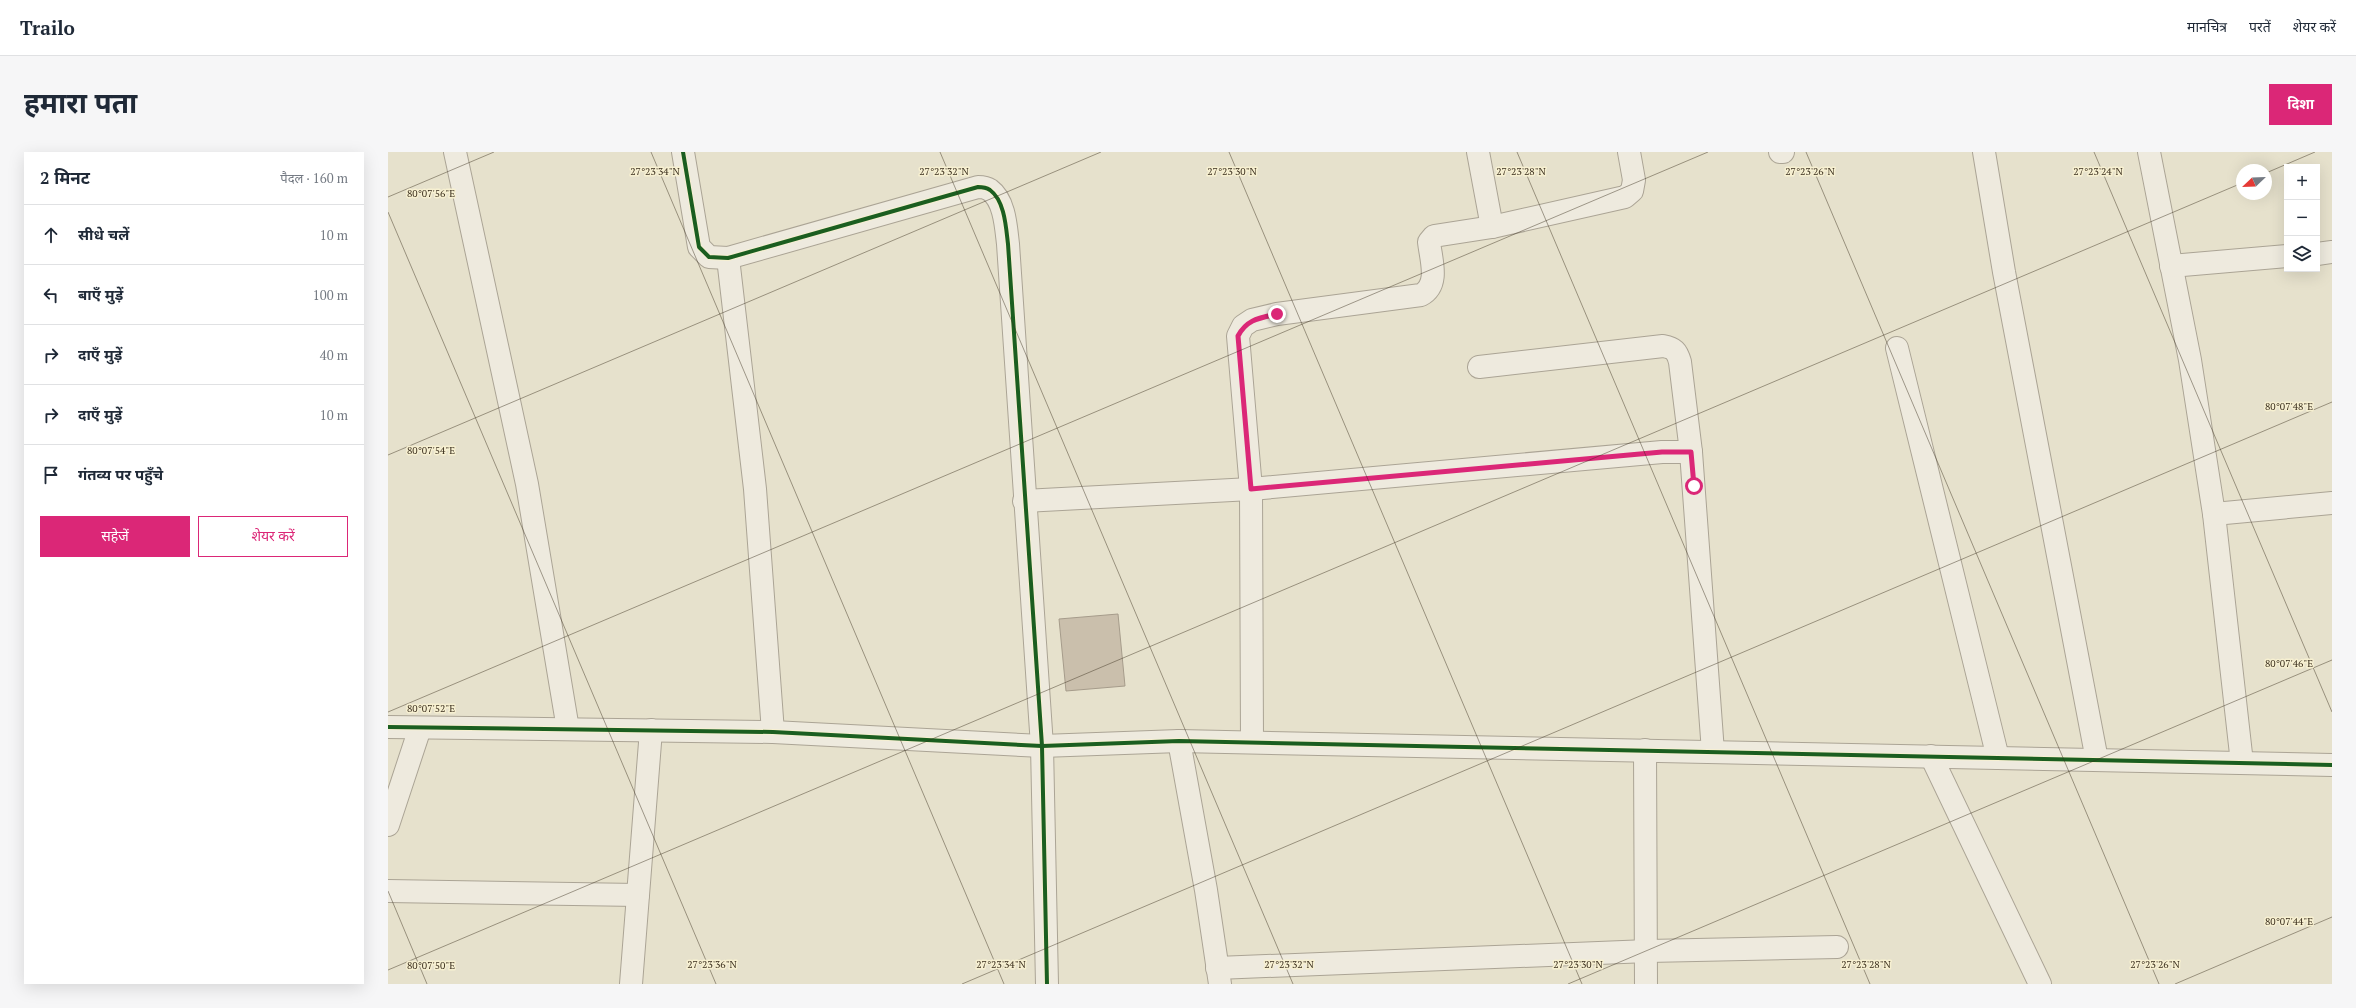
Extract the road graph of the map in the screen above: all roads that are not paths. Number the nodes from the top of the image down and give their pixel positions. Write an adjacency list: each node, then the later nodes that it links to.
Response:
1 (455, 152): 22 (street)
2 (683, 152): 11 (street)
3 (1478, 152): 7 (street)
4 (1629, 152): 7 (street)
5 (1984, 152): 32 (street)
6 (2148, 152): 12 (street)
7 (1492, 227): 16 (street)
8 (2332, 252): 9 (street)
9 (2320, 254)
10 (2284, 256): 12 (street)
11 (728, 258): 17 (street); 24 (street)
12 (2171, 266): 19 (street)
13 (1897, 348): 31 (street)
14 (1479, 367): 15 (street)
15 (1691, 452): 16 (street); 29 (street)
16 (1251, 489): 17 (street); 26 (street)
17 (1024, 502): 27 (street)
18 (2332, 503): 19 (street)
19 (2214, 514): 33 (street)
20 (388, 727): 21 (street)
21 (420, 728): 22 (street); 35 (street)
22 (568, 729): 23 (street)
23 (651, 730): 24 (street); 37 (street)
24 (773, 732): 27 (street)
25 (1179, 740): 26 (street); 27 (street); 40 (street)
26 (1252, 742): 28 (street)
27 (1042, 746): 42 (street)
28 (1645, 750): 29 (street); 39 (street)
29 (1713, 752): 30 (street)
30 (1931, 756): 31 (street); 44 (street)
31 (1998, 758): 32 (street)
32 (2097, 760): 33 (street)
33 (2242, 763): 34 (street)
34 (2332, 765)
35 (388, 825)
36 (388, 891): 37 (street)
37 (638, 895): 41 (street)
38 (1837, 947): 39 (street)
39 (1648, 952): 40 (street); 43 (street)
40 (1219, 976)
41 (631, 984)
42 (1047, 984)
43 (1646, 984)
44 (2040, 984)

